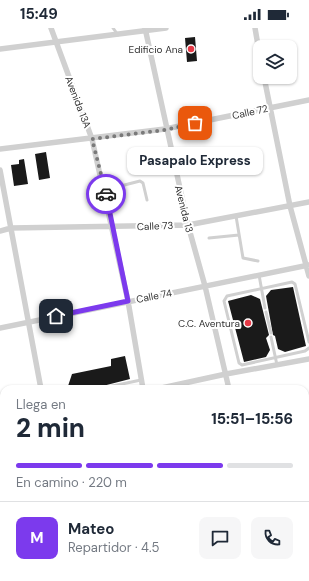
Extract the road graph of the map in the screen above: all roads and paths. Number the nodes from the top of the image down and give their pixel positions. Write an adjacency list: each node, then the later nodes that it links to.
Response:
1 (51, 28): 8 (street, Avenida 13A)
2 (113, 28): 6 (lane)
3 (166, 28): 5 (street)
4 (255, 28): 7 (street)
5 (145, 30): 6 (street); 13 (street, Avenida 13)
6 (118, 35): 8 (street)
7 (257, 40)
8 (56, 42): 9 (street); 14 (street, Avenida 13A)
9 (0, 50)
10 (265, 84): 12 (street)
11 (309, 100): 12 (street, Calle 72)
12 (269, 108): 13 (street, Calle 72); 20 (street)
13 (165, 130): 14 (street, Calle 72); 22 (street, Avenida 13)
14 (92, 139): 15 (street, Calle 72); 17 (street, Avenida 13A)
15 (0, 149)
16 (0, 170): 23 (street)
17 (105, 190): 18 (lane); 24 (street, Avenida 13A)
18 (147, 200)
19 (309, 202): 20 (street, Calle 73)
20 (290, 206): 21 (street, Calle 73); 29 (street)
21 (236, 216): 22 (street, Calle 73); 26 (lane)
22 (188, 225): 24 (street, Calle 73); 32 (street, Avenida 13)
23 (11, 228): 24 (street, Calle 73); 25 (street, Calle 73); 35 (street)
24 (113, 228): 34 (street, Avenida 13A)
25 (0, 231)
26 (239, 235): 27 (lane); 28 (lane)
27 (209, 238)
28 (258, 261)
29 (308, 265): 30 (street, Calle 74); 31 (street)
30 (258, 275): 32 (street, Calle 74); 33 (lane)
31 (309, 276)
32 (205, 286): 34 (street, Calle 74); 42 (street, Avenida 13)
33 (261, 288): 37 (lane); 39 (lane); 39 (lane)
34 (128, 301): 35 (street, Calle 74); 43 (street, Avenida 13A)
35 (28, 322): 36 (street, Calle 74); 44 (street)
36 (0, 328)
37 (309, 342)
38 (309, 348): 39 (lane)
39 (276, 358): 41 (lane)
40 (309, 359): 41 (street)
41 (277, 365): 42 (street)
42 (226, 374): 47 (street); 48 (street, Avenida 13)
43 (141, 380): 45 (lane); 46 (street, Avenida 13A)
44 (39, 385)
45 (117, 385)
46 (142, 385)
47 (175, 385)
48 (228, 385)

